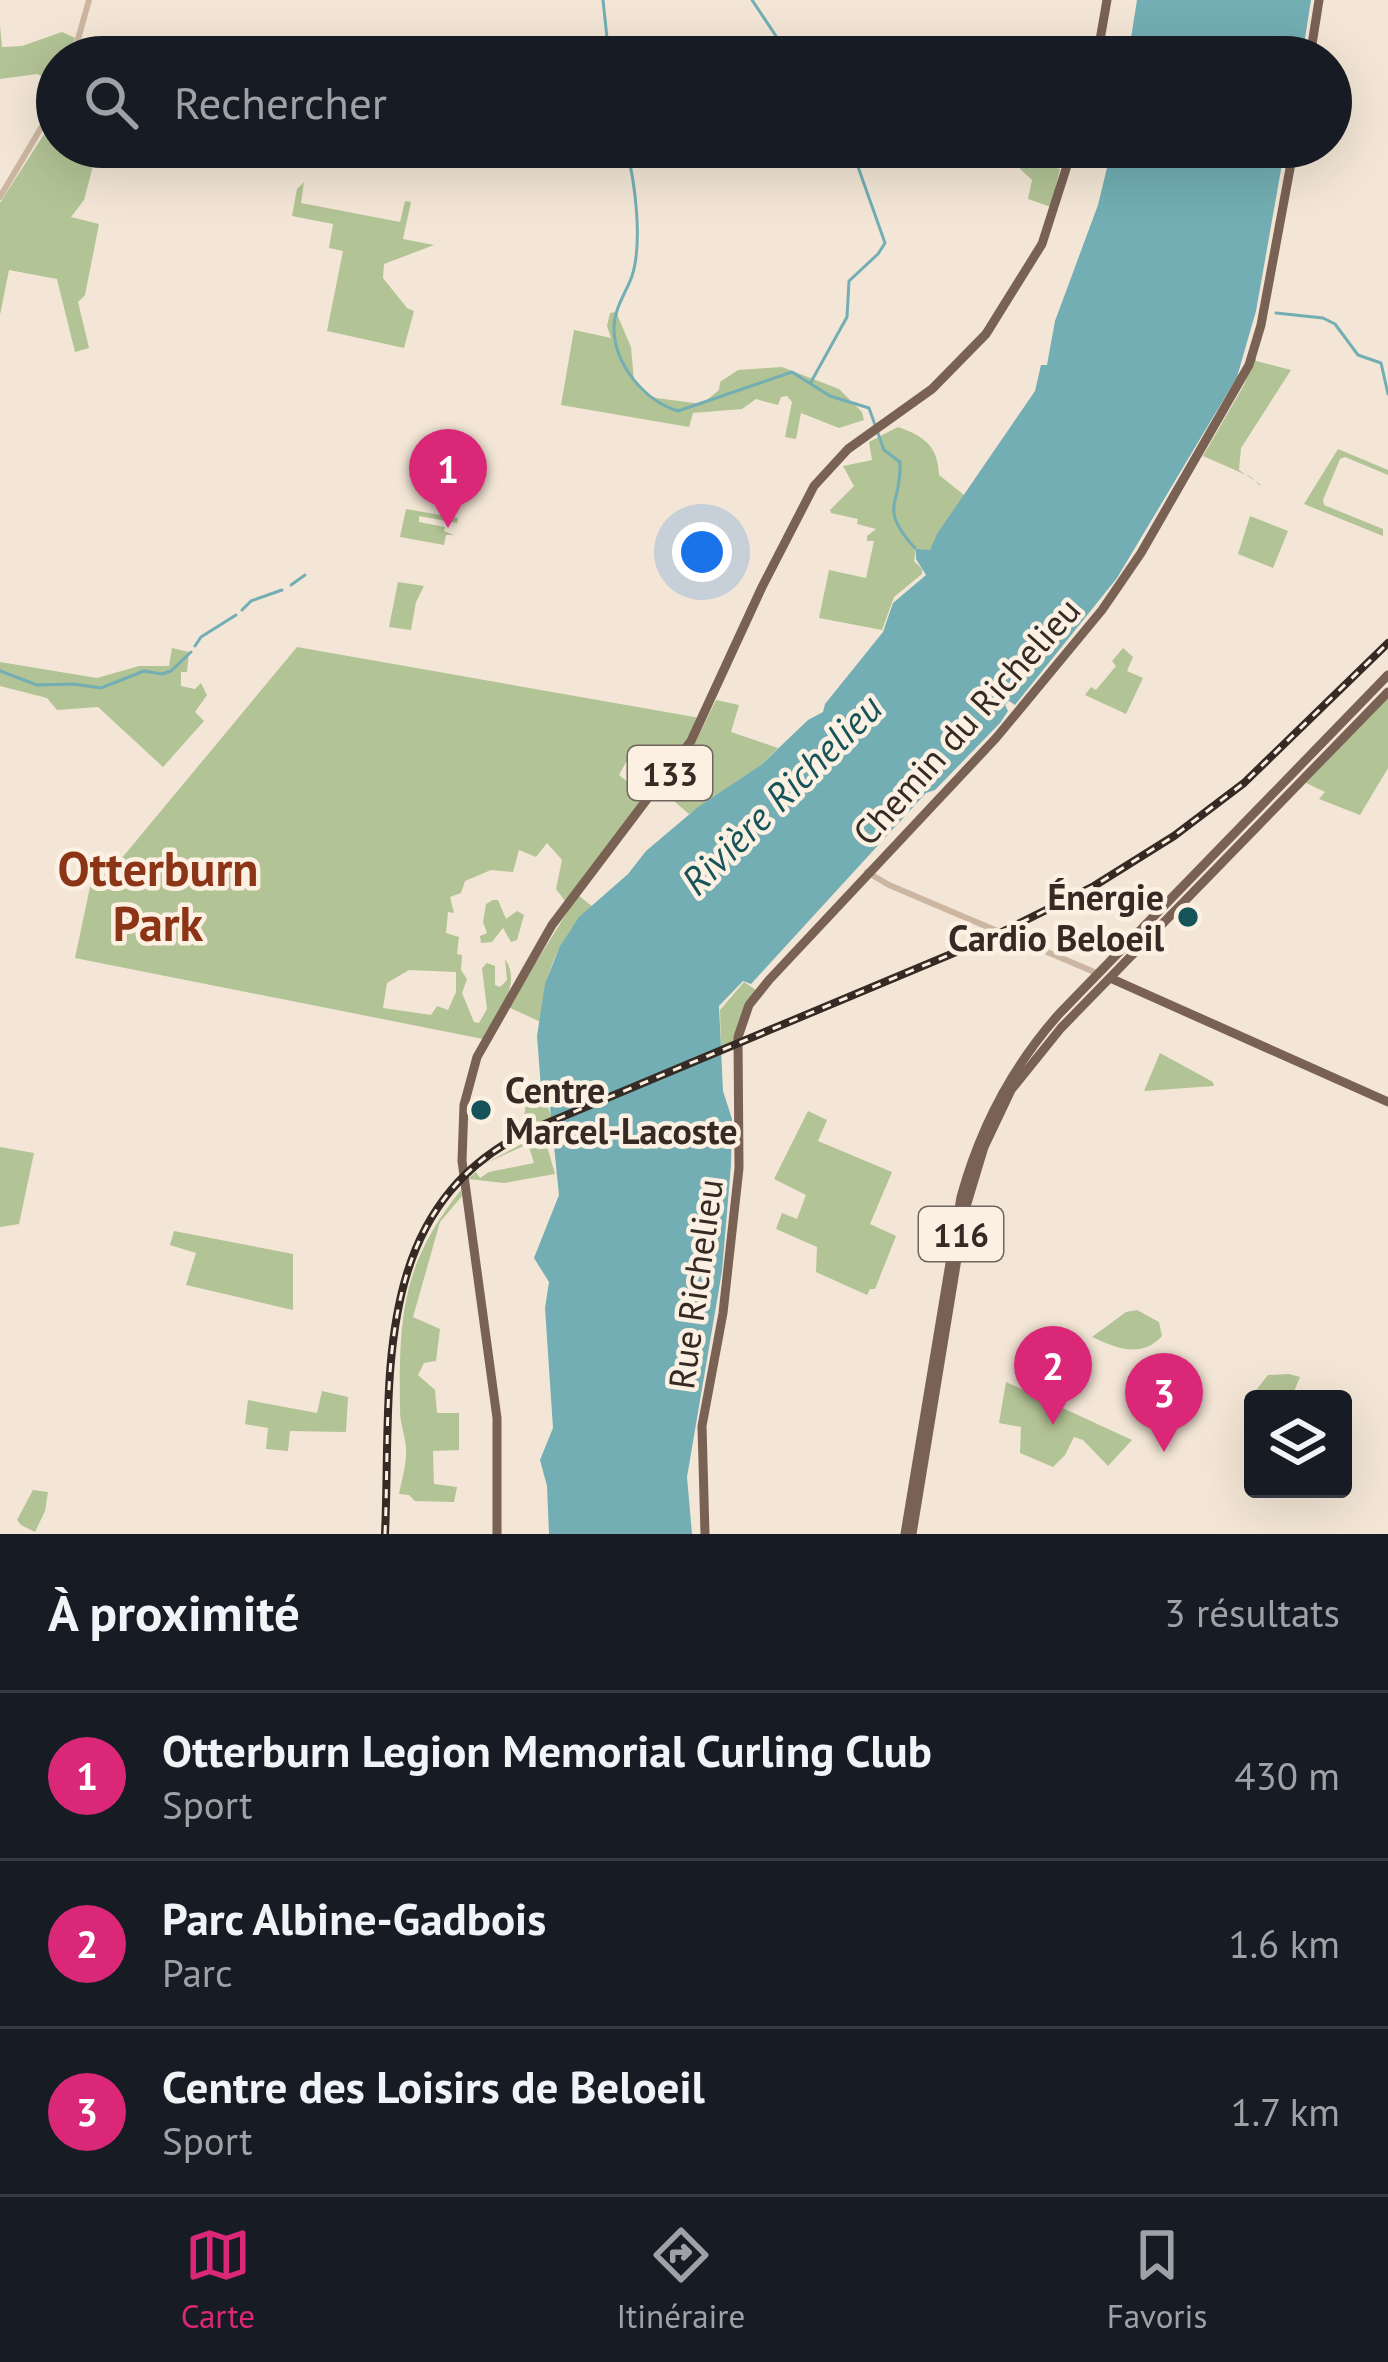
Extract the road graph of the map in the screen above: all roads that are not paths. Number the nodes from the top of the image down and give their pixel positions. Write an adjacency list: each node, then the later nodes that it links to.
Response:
1 (89, 0): 4 (street)
2 (1107, 0): 5 (main road)
3 (1318, 0): 6 (main road)
4 (79, 36)
5 (1101, 36)
6 (1313, 36)
7 (36, 142): 10 (street)
8 (1066, 168): 16 (main road, 133)
9 (1290, 168): 13 (main road, Chemin du Richelieu)
10 (0, 197)
11 (1388, 675): 14 (main road, 116)
12 (1388, 692): 14 (main road, 116)
13 (867, 872): 14 (street); 17 (main road, Rue Richelieu)
14 (1104, 976): 15 (main road); 18 (main road, 116)
15 (1388, 1102)
16 (497, 1534)
17 (705, 1534)
18 (908, 1534)

